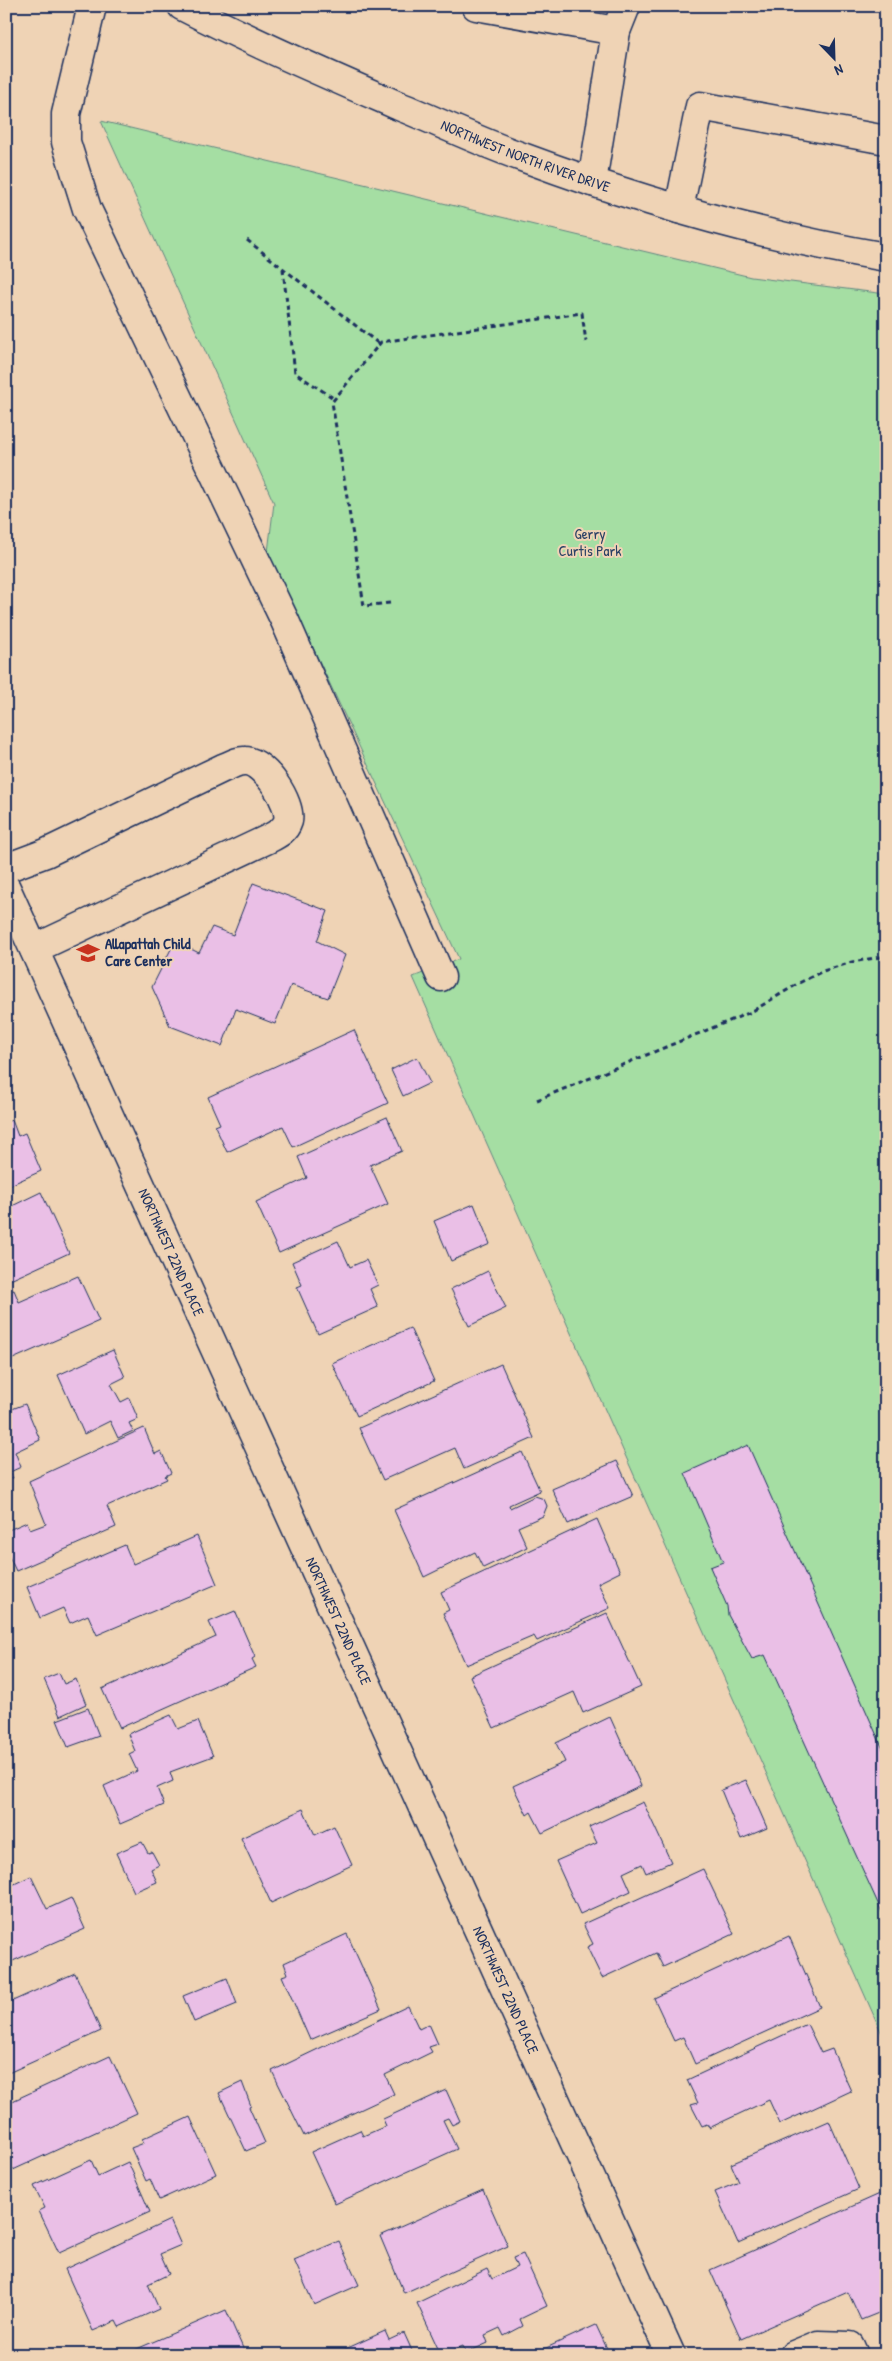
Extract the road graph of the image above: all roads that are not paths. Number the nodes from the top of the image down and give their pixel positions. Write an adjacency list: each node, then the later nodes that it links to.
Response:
1 (92, 6): 12 (street)
2 (182, 6): 6 (street, NORTHWEST NORTH RIVER DRIVE)
3 (476, 6): 4 (street)
4 (621, 18): 6 (street)
5 (886, 140): 7 (street)
6 (592, 182): 7 (street, NORTHWEST NORTH RIVER DRIVE)
7 (679, 210): 8 (street, NORTHWEST NORTH RIVER DRIVE)
8 (886, 258)
9 (6, 868): 11 (street)
10 (6, 888): 11 (street, NORTHWEST 22ND PLACE)
11 (34, 949): 13 (street, NORTHWEST 22ND PLACE)
12 (441, 977)
13 (672, 2355)
14 (794, 2355): 15 (street)
15 (854, 2355)

